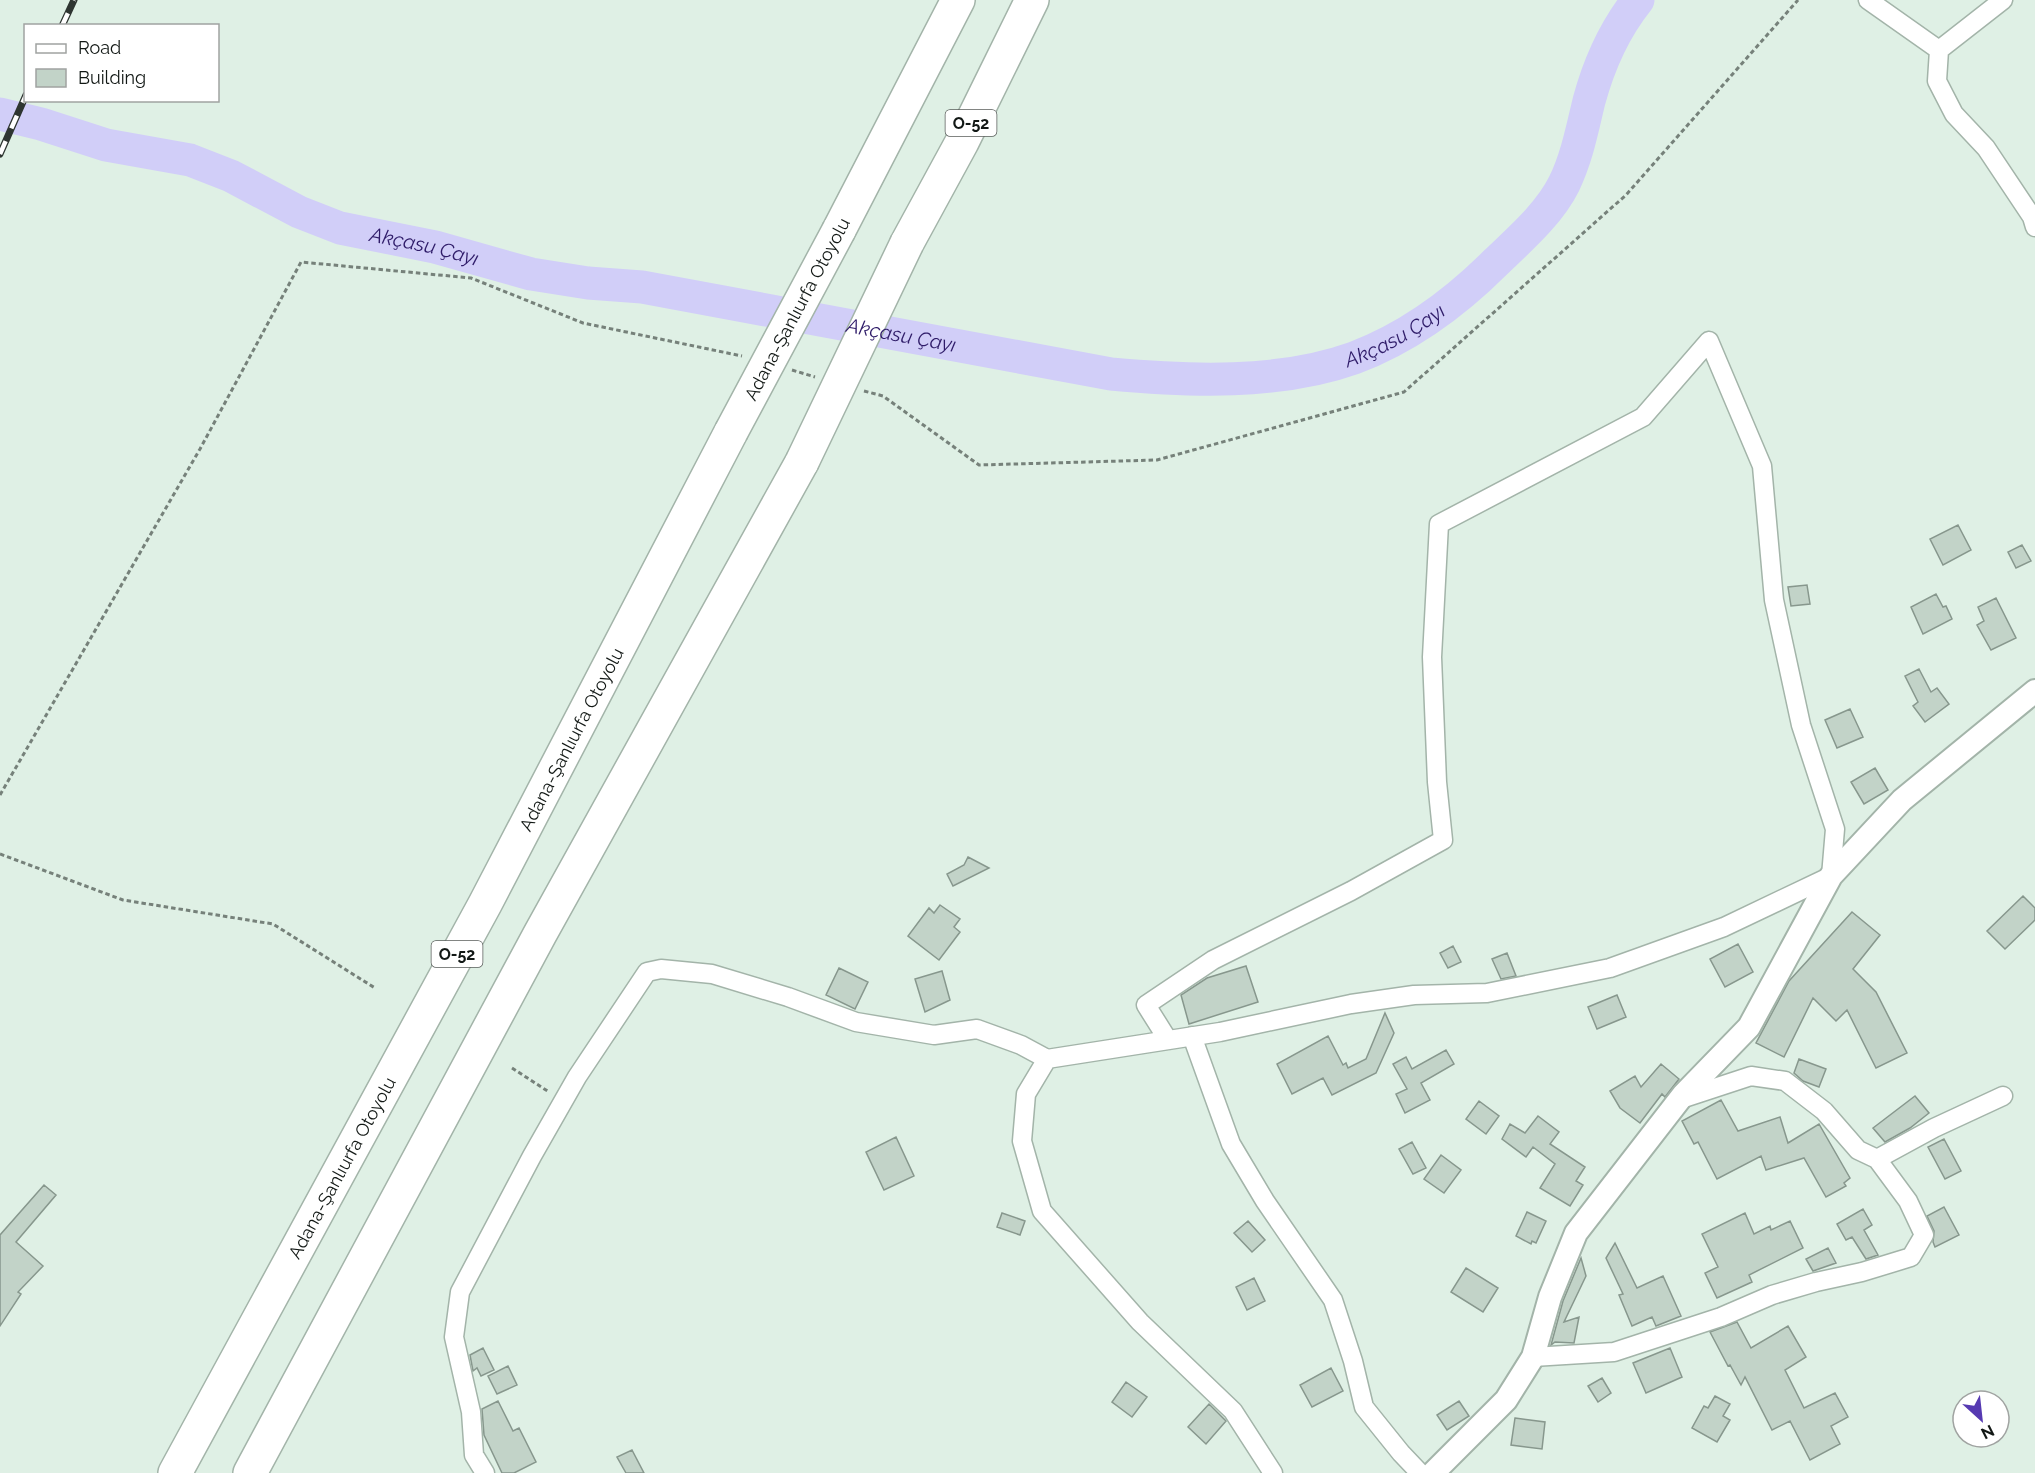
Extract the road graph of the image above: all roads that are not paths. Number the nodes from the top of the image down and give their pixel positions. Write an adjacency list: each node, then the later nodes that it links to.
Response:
1 (958, 0): 16 (highway, Adana-Şanlıurfa Otoyolu / O-52, bridge)
2 (1032, 0): 17 (highway, O-52, bridge)
3 (1868, 0): 5 (street)
4 (2003, 0): 5 (street)
5 (1939, 50): 6 (street)
6 (2035, 227)
7 (2035, 691): 8 (street)
8 (1831, 876): 9 (street); 10 (street); 13 (street)
9 (1192, 1036): 10 (street); 20 (street)
10 (1168, 1040): 11 (street)
11 (1047, 1059): 18 (street); 19 (street)
12 (2003, 1096): 14 (street)
13 (1681, 1099): 14 (street); 15 (street)
14 (1877, 1159): 15 (street)
15 (1533, 1357): 21 (street)
16 (175, 1473)
17 (250, 1473)
18 (485, 1473)
19 (1273, 1473)
20 (1420, 1473)
21 (1432, 1473)

